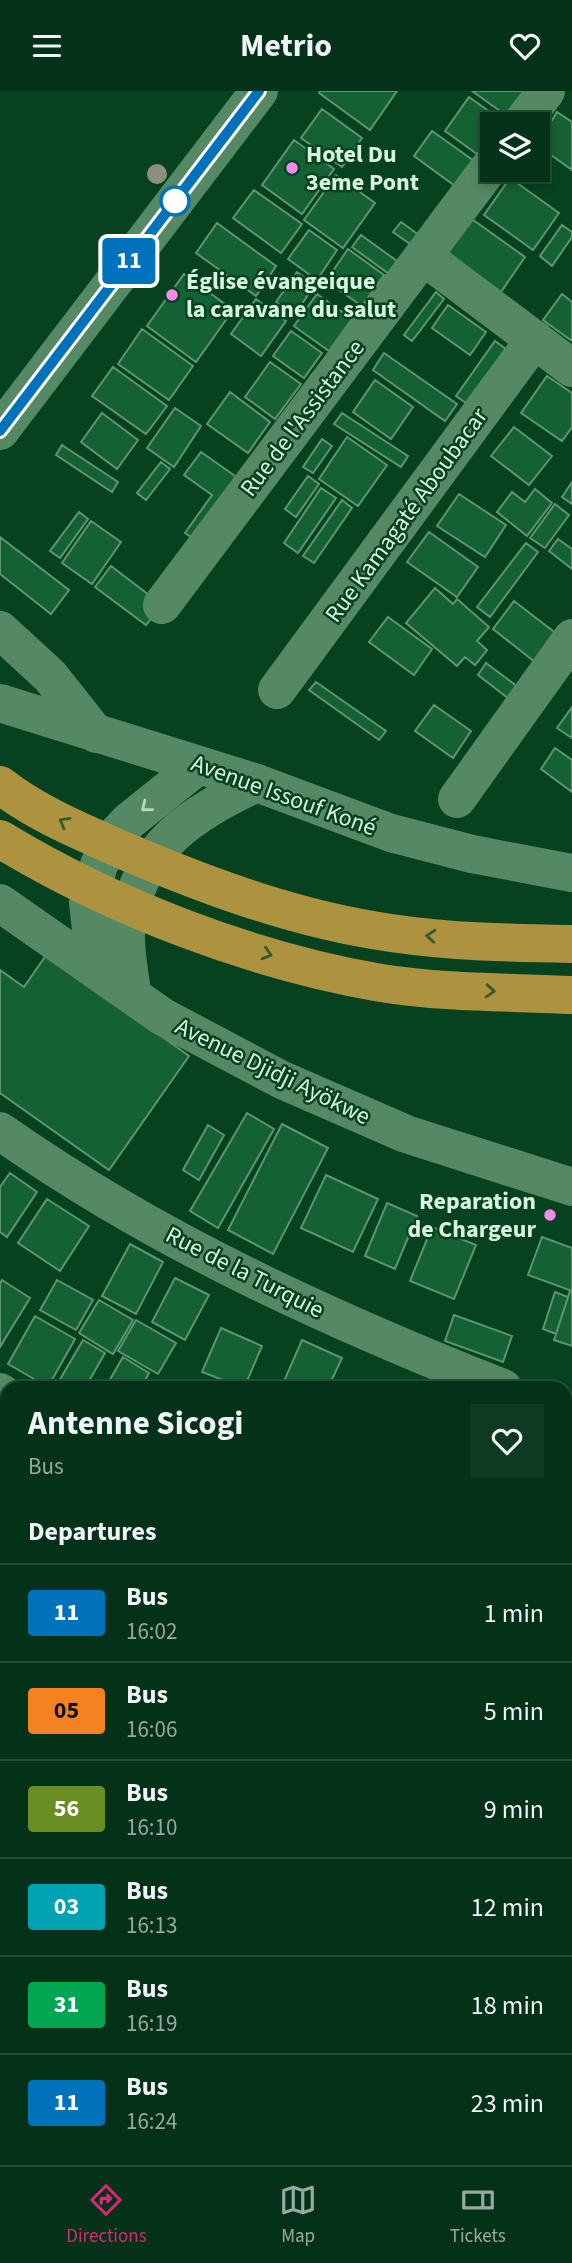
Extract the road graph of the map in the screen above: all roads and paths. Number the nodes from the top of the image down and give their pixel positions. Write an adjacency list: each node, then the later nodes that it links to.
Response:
1 (259, 91): 8 (street)
2 (546, 91): 3 (street)
3 (530, 112)
4 (480, 180): 5 (street, Rue de l'Assistance)
5 (424, 256): 6 (street); 9 (street, Rue de l'Assistance)
6 (535, 339): 7 (street); 12 (street, Rue Kamagaté Aboubacar)
7 (572, 368)
8 (7, 406)
9 (162, 605)
10 (0, 630): 14 (street)
11 (572, 638): 18 (street)
12 (276, 690)
13 (0, 703): 14 (street, Avenue Issouf Koné)
14 (96, 734): 15 (street, Avenue Issouf Koné)
15 (200, 765): 16 (street, Avenue Issouf Koné); 23 (street, one-way to 23)
16 (257, 783): 20 (street, Avenue Issouf Koné); 24 (street)
17 (0, 785): 22 (highway, one-way to 17)
18 (457, 799)
19 (0, 839): 25 (highway, one-way to 25)
20 (572, 873)
21 (0, 903): 23 (street, Avenue Djidji Ayökwe)
22 (572, 944)
23 (95, 968): 24 (street, Avenue Djidji Ayökwe)
24 (132, 994): 27 (street, Avenue Djidji Ayökwe)
25 (572, 995)
26 (0, 1131): 28 (street, Rue de la Turquie)
27 (572, 1187)
28 (485, 1381)

